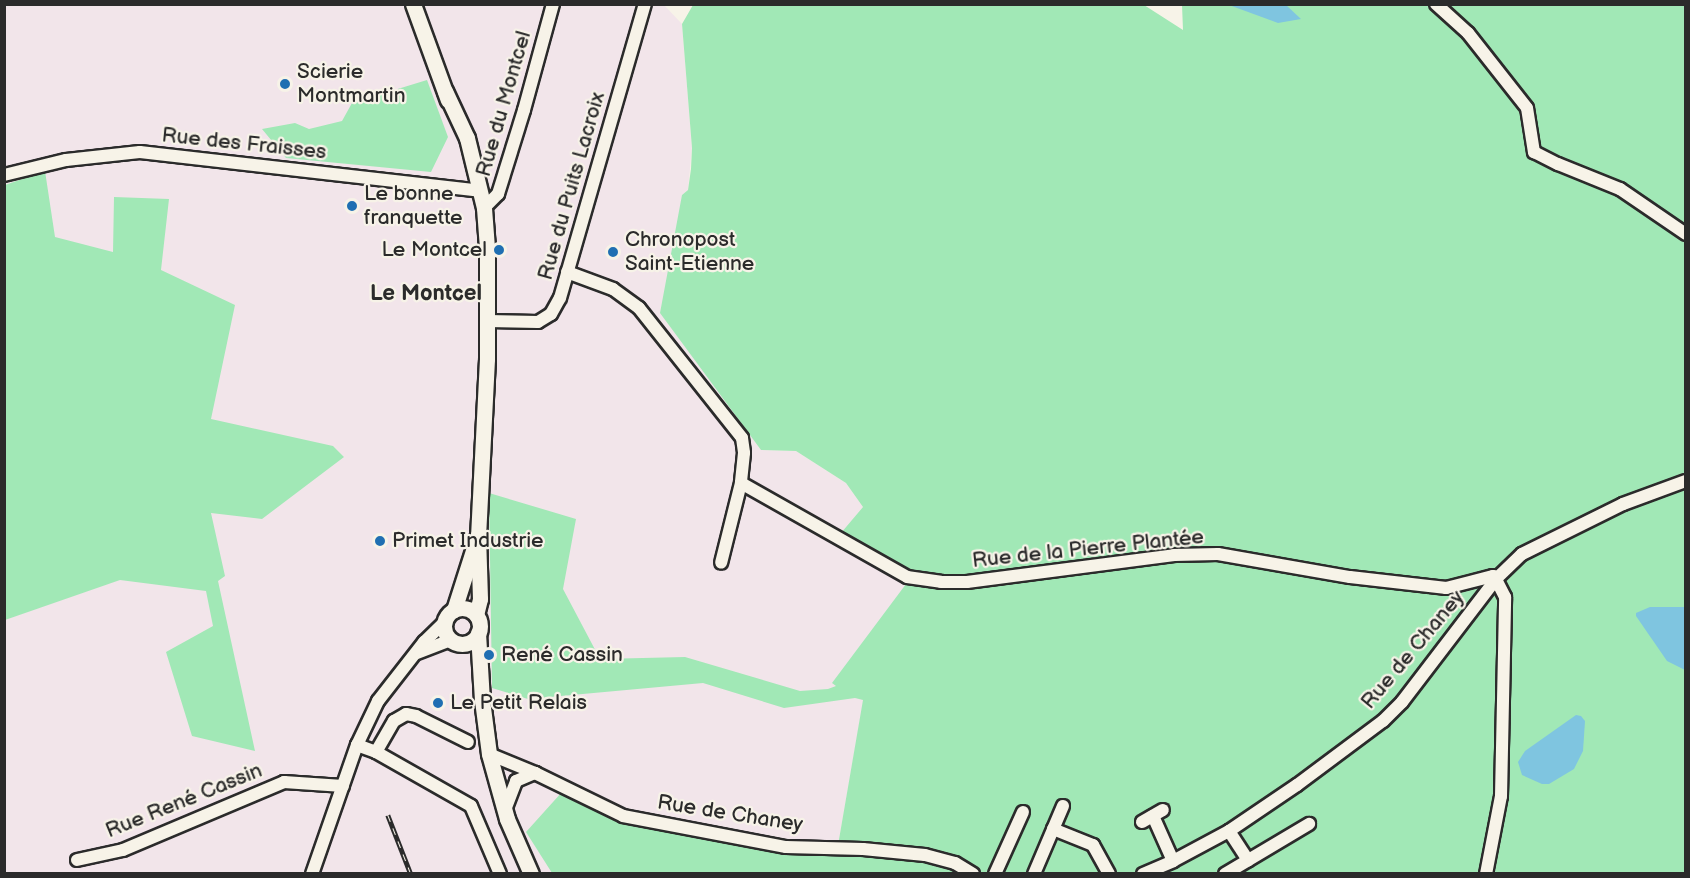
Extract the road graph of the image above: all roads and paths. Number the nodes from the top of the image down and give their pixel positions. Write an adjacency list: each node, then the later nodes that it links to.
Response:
1 (413, 4): 6 (main road)
2 (553, 4): 7 (street, Rue du Montcel)
3 (645, 4): 9 (street, Rue du Puits Lacroix)
4 (1436, 4): 8 (street)
5 (4, 175): 6 (street, Rue des Fraisses)
6 (480, 191): 7 (main road)
7 (484, 208): 10 (main road)
8 (1686, 234)
9 (567, 272): 10 (street, Rue du Puits Lacroix); 12 (street)
10 (488, 321): 13 (main road)
11 (1686, 481): 15 (street, Rue de Chaney)
12 (741, 483): 14 (street); 15 (street, Rue de la Pierre Plantée)
13 (478, 535): 16 (main road); 17 (main road)
14 (721, 563)
15 (1496, 579): 34 (street, Rue de Chaney); 48 (street)
16 (476, 615): 17 (main road); 18 (main road)
17 (449, 616): 19 (main road); 20 (street)
18 (478, 633): 19 (main road); 21 (main road)
19 (457, 641): 20 (street); 21 (main road)
20 (416, 653): 23 (street)
21 (479, 660): 25 (main road)
22 (468, 742): 24 (street)
23 (357, 745): 24 (street); 27 (street)
24 (376, 752): 40 (street)
25 (489, 754): 26 (street, Rue de Chaney); 29 (main road)
26 (535, 772): 29 (street); 38 (street, Rue de Chaney)
27 (343, 786): 35 (street, Rue René Cassin); 39 (street)
28 (1064, 806): 33 (street)
29 (505, 810): 41 (main road)
30 (1023, 812): 43 (street)
31 (1153, 816): 37 (street)
32 (1309, 824): 36 (street)
33 (1053, 829): 44 (street); 45 (street)
34 (1229, 831): 36 (street); 37 (street, Rue de Chaney)
35 (77, 860)
36 (1248, 860): 47 (street)
37 (1173, 861): 46 (street, Rue de Chaney)
38 (953, 868): 42 (street, Rue de Chaney)
39 (312, 873)
40 (500, 873)
41 (531, 873)
42 (973, 873)
43 (995, 873)
44 (1034, 873)
45 (1109, 873)
46 (1143, 873)
47 (1225, 873)
48 (1486, 873)

